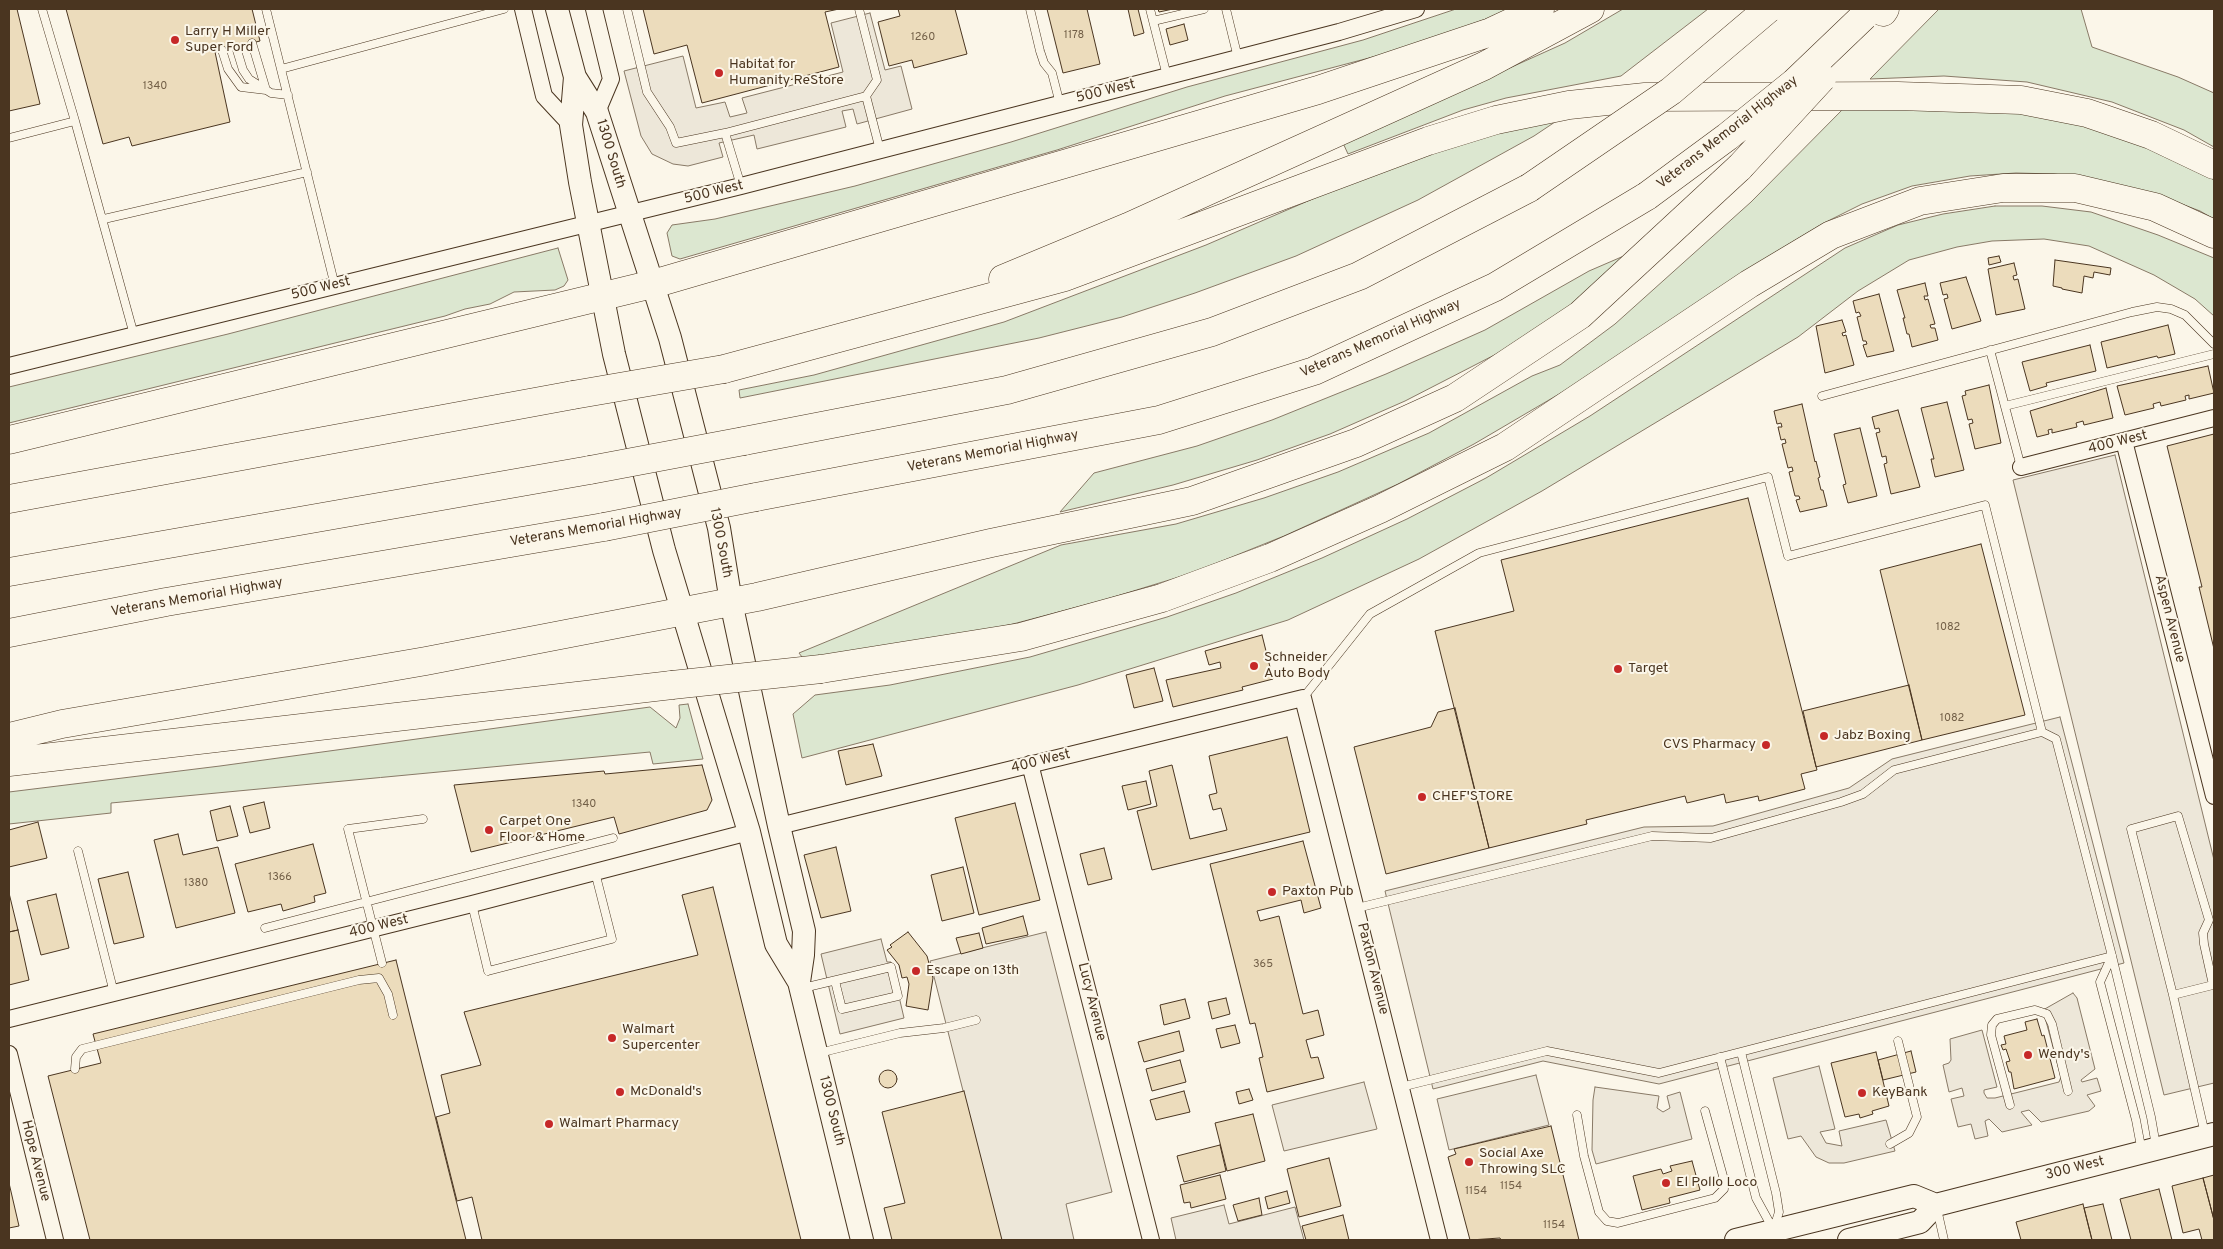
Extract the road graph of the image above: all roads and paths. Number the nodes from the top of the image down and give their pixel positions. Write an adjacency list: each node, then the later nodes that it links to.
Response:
1 (42, 9): 31 (lane)
2 (266, 9): 23 (lane)
3 (504, 9): 23 (lane)
4 (523, 9): 32 (street)
5 (557, 9): 25 (main road, 1300 South)
6 (594, 9): 30 (street, 1300 South)
7 (627, 9): 33 (lane)
8 (858, 9): 28 (lane)
9 (1030, 9): 29 (lane)
10 (1150, 9): 18 (lane)
11 (1204, 9): 18 (lane)
12 (1226, 9): 22 (lane)
13 (1416, 9): 22 (street, 500 West)
14 (1540, 9): 43 (highway)
15 (1590, 9): 46 (highway)
16 (1768, 9): 59 (highway, bridge)
17 (1876, 11): 60 (highway, Veterans Memorial Highway, bridge); 61 (highway, bridge)
18 (1154, 21): 24 (lane)
19 (252, 43): 26 (lane)
20 (236, 47): 26 (lane)
21 (222, 50): 26 (lane)
22 (1238, 58): 24 (street, 500 West)
23 (281, 69): 27 (lane)
24 (1167, 76): 29 (street, 500 West)
25 (575, 77): 30 (main road, 1300 South); 32 (main road, 1300 South)
26 (266, 90): 27 (lane)
27 (288, 95): 37 (lane)
28 (866, 96): 33 (lane); 35 (lane)
29 (1060, 104): 35 (street, 500 West)
30 (597, 112): 39 (main road, 1300 South)
31 (75, 121): 34 (lane); 40 (lane)
32 (571, 125): 41 (main road, 1300 South)
33 (725, 132): 38 (lane)
34 (9, 138)
35 (880, 150): 38 (street, 500 West)
36 (2214, 165): 46 (highway)
37 (307, 172): 40 (lane); 44 (lane)
38 (741, 186): 39 (street, 500 West)
39 (629, 213): 41 (street, 500 West); 43 (main road, 1300 South)
40 (104, 219): 47 (lane)
41 (588, 224): 44 (street, 500 West); 45 (main road, 1300 South)
42 (2214, 234): 68 (highway, bridge)
43 (653, 284): 45 (highway); 61 (main road, 1300 South)
44 (335, 286): 47 (street, 500 West)
45 (602, 296): 55 (highway); 62 (main road, 1300 South)
46 (871, 330): 58 (highway, bridge)
47 (134, 335): 51 (street, 500 West)
48 (2214, 344): 49 (lane)
49 (1990, 350): 52 (lane); 53 (lane)
50 (2214, 354): 53 (lane)
51 (9, 366)
52 (1822, 396)
53 (2005, 406): 57 (lane)
54 (2214, 418): 56 (street, 400 West)
55 (9, 440)
56 (2124, 441): 57 (street, 400 West); 70 (street, Aspen Avenue)
57 (2021, 467)
58 (9, 499)
59 (9, 572)
60 (166, 602): 63 (highway, Veterans Memorial Highway); 64 (highway)
61 (731, 602): 62 (highway); 72 (main road, 1300 South)
62 (683, 610): 67 (highway); 73 (main road, 1300 South)
63 (9, 633)
64 (9, 643)
65 (1303, 698): 66 (lane); 69 (street, 400 West); 79 (street, Paxton Avenue)
66 (2042, 732): 79 (lane); 84 (lane)
67 (9, 737)
68 (9, 762)
69 (1030, 764): 72 (street, 400 West); 112 (street, Lucy Avenue)
70 (2214, 796)
71 (423, 819): 77 (lane)
72 (779, 826): 83 (main road, 1300 South)
73 (749, 832): 76 (street, 400 West); 83 (main road); 87 (main road, 1300 South)
74 (613, 838): 77 (lane)
75 (78, 851): 88 (lane)
76 (595, 872): 78 (street, 400 West); 78 (lane)
77 (366, 901): 81 (lane); 82 (lane)
78 (472, 904): 82 (street, 400 West)
79 (1357, 908): 99 (street, Paxton Avenue)
80 (2212, 919): 89 (lane); 89 (lane)
81 (265, 928)
82 (373, 928): 85 (lane); 88 (street, 400 West)
83 (804, 955): 87 (main road, 1300 South)
84 (2112, 956): 94 (lane); 106 (lane); 106 (lane)
85 (382, 963)
86 (835, 981): 86 (lane); 87 (lane)
87 (800, 985): 95 (main road, 1300 South)
88 (114, 993): 91 (street, 400 West)
89 (2173, 995): 104 (lane)
90 (393, 1016): 98 (lane)
91 (9, 1019)
92 (976, 1020): 95 (lane)
93 (1898, 1041): 105 (lane)
94 (1741, 1052): 97 (lane); 108 (lane)
95 (817, 1053): 111 (main road, 1300 South)
96 (9, 1054): 110 (street, Hope Avenue)
97 (1720, 1057): 99 (lane); 108 (lane)
98 (76, 1069)
99 (1401, 1087): 113 (street, Paxton Avenue)
100 (2068, 1091): 101 (lane)
101 (2010, 1105)
102 (1705, 1111): 103 (lane)
103 (1577, 1114)
104 (2210, 1135): 106 (main road, 300 West)
105 (1890, 1144)
106 (2149, 1150): 107 (main road, 300 West)
107 (1936, 1205): 108 (main road); 109 (main road); 115 (lane)
108 (1767, 1235): 109 (main road); 114 (main road)
109 (1854, 1239)
110 (55, 1240)
111 (862, 1240)
112 (1151, 1240)
113 (1439, 1240)
114 (1736, 1240)
115 (1944, 1240)

